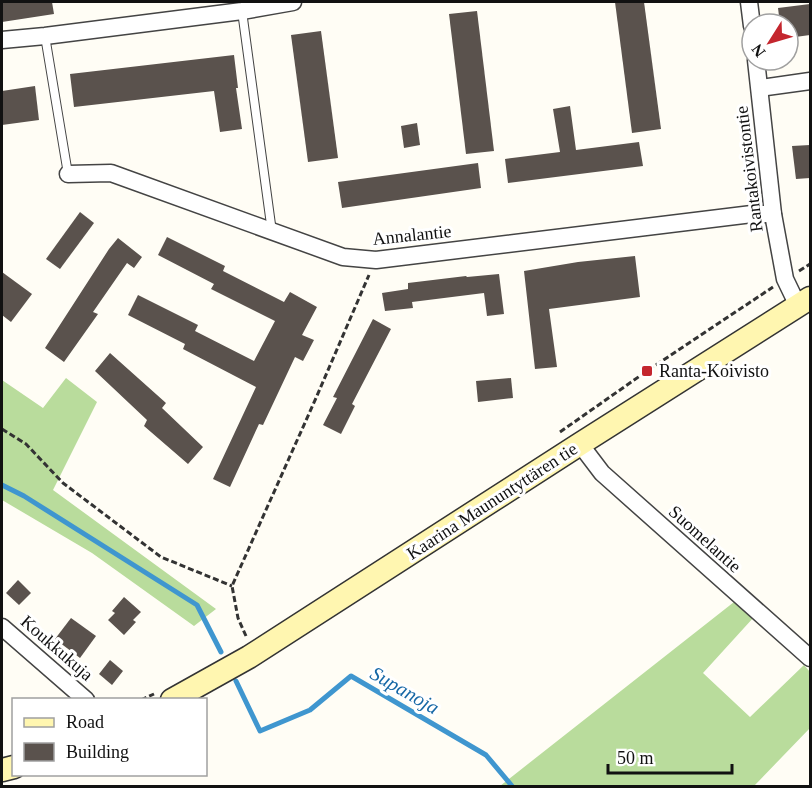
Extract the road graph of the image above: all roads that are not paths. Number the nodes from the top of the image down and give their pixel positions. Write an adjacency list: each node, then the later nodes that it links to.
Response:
1 (293, 2): 2 (street)
2 (242, 11): 3 (street); 10 (lane)
3 (45, 36): 4 (street); 8 (lane)
4 (2, 40)
5 (758, 72): 7 (street, Rantakoivistontie)
6 (810, 81): 7 (street)
7 (760, 88): 9 (street, Rantakoivistontie)
8 (68, 174): 10 (street, Annalantie)
9 (772, 214): 10 (street, Annalantie); 11 (street, Rantakoivistontie)
10 (272, 232)
11 (804, 302): 12 (main road, Kaarina Maununtyttären tie)
12 (580, 444): 14 (street, Suomelantie); 16 (main road, Kaarina Maununtyttären tie)
13 (2, 627): 15 (street, Koukkukuja)
14 (810, 658)
15 (85, 698)
16 (174, 698)

